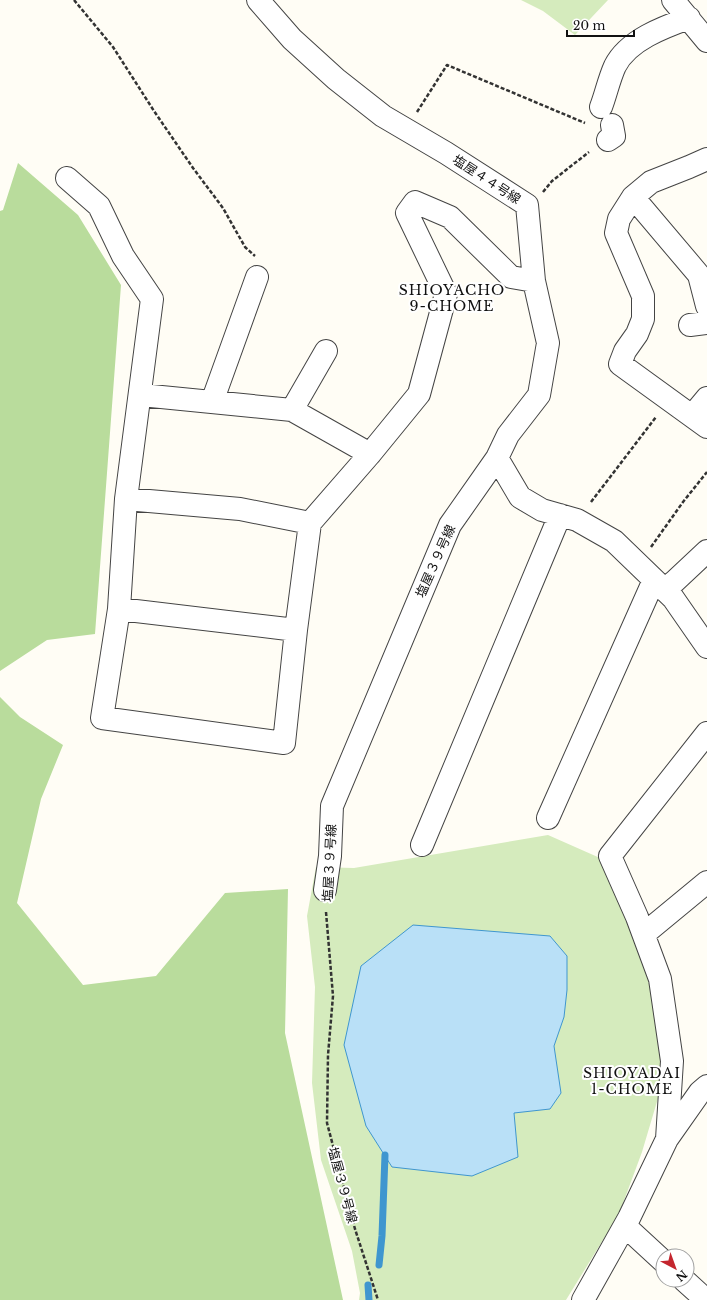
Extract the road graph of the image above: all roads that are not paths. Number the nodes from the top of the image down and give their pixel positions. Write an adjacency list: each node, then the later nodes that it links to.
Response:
1 (258, 0): 10 (street, 塩屋４４号線)
2 (673, 0): 3 (street)
3 (689, 18): 4 (street); 5 (street)
4 (707, 41)
5 (601, 107)
6 (707, 159): 8 (street)
7 (67, 178): 13 (street)
8 (633, 197): 11 (street); 17 (street)
9 (257, 276): 15 (street)
10 (534, 281): 18 (street); 19 (street, 塩屋４４号線)
11 (707, 306)
12 (326, 351): 16 (street)
13 (141, 395): 15 (street); 20 (street)
14 (707, 398): 17 (street)
15 (212, 402): 16 (street)
16 (292, 410): 18 (street)
17 (700, 422)
18 (370, 454): 22 (street)
19 (497, 458): 21 (street); 32 (street, 塩屋３９号線)
20 (126, 499): 22 (street); 25 (street)
21 (568, 518): 24 (street); 30 (street)
22 (310, 523): 26 (street)
23 (707, 551): 24 (street)
24 (659, 585): 27 (street); 29 (street)
25 (119, 609): 26 (street); 26 (street)
26 (296, 630)
27 (707, 647)
28 (707, 733): 33 (street)
29 (548, 818)
30 (422, 845)
31 (707, 882): 33 (street)
32 (325, 890)
33 (644, 934): 35 (street)
34 (705, 1090): 35 (street)
35 (667, 1140): 36 (street)
36 (624, 1226): 37 (street); 40 (street)
37 (655, 1254)
38 (694, 1288): 39 (street)
39 (702, 1295)
40 (583, 1300)

